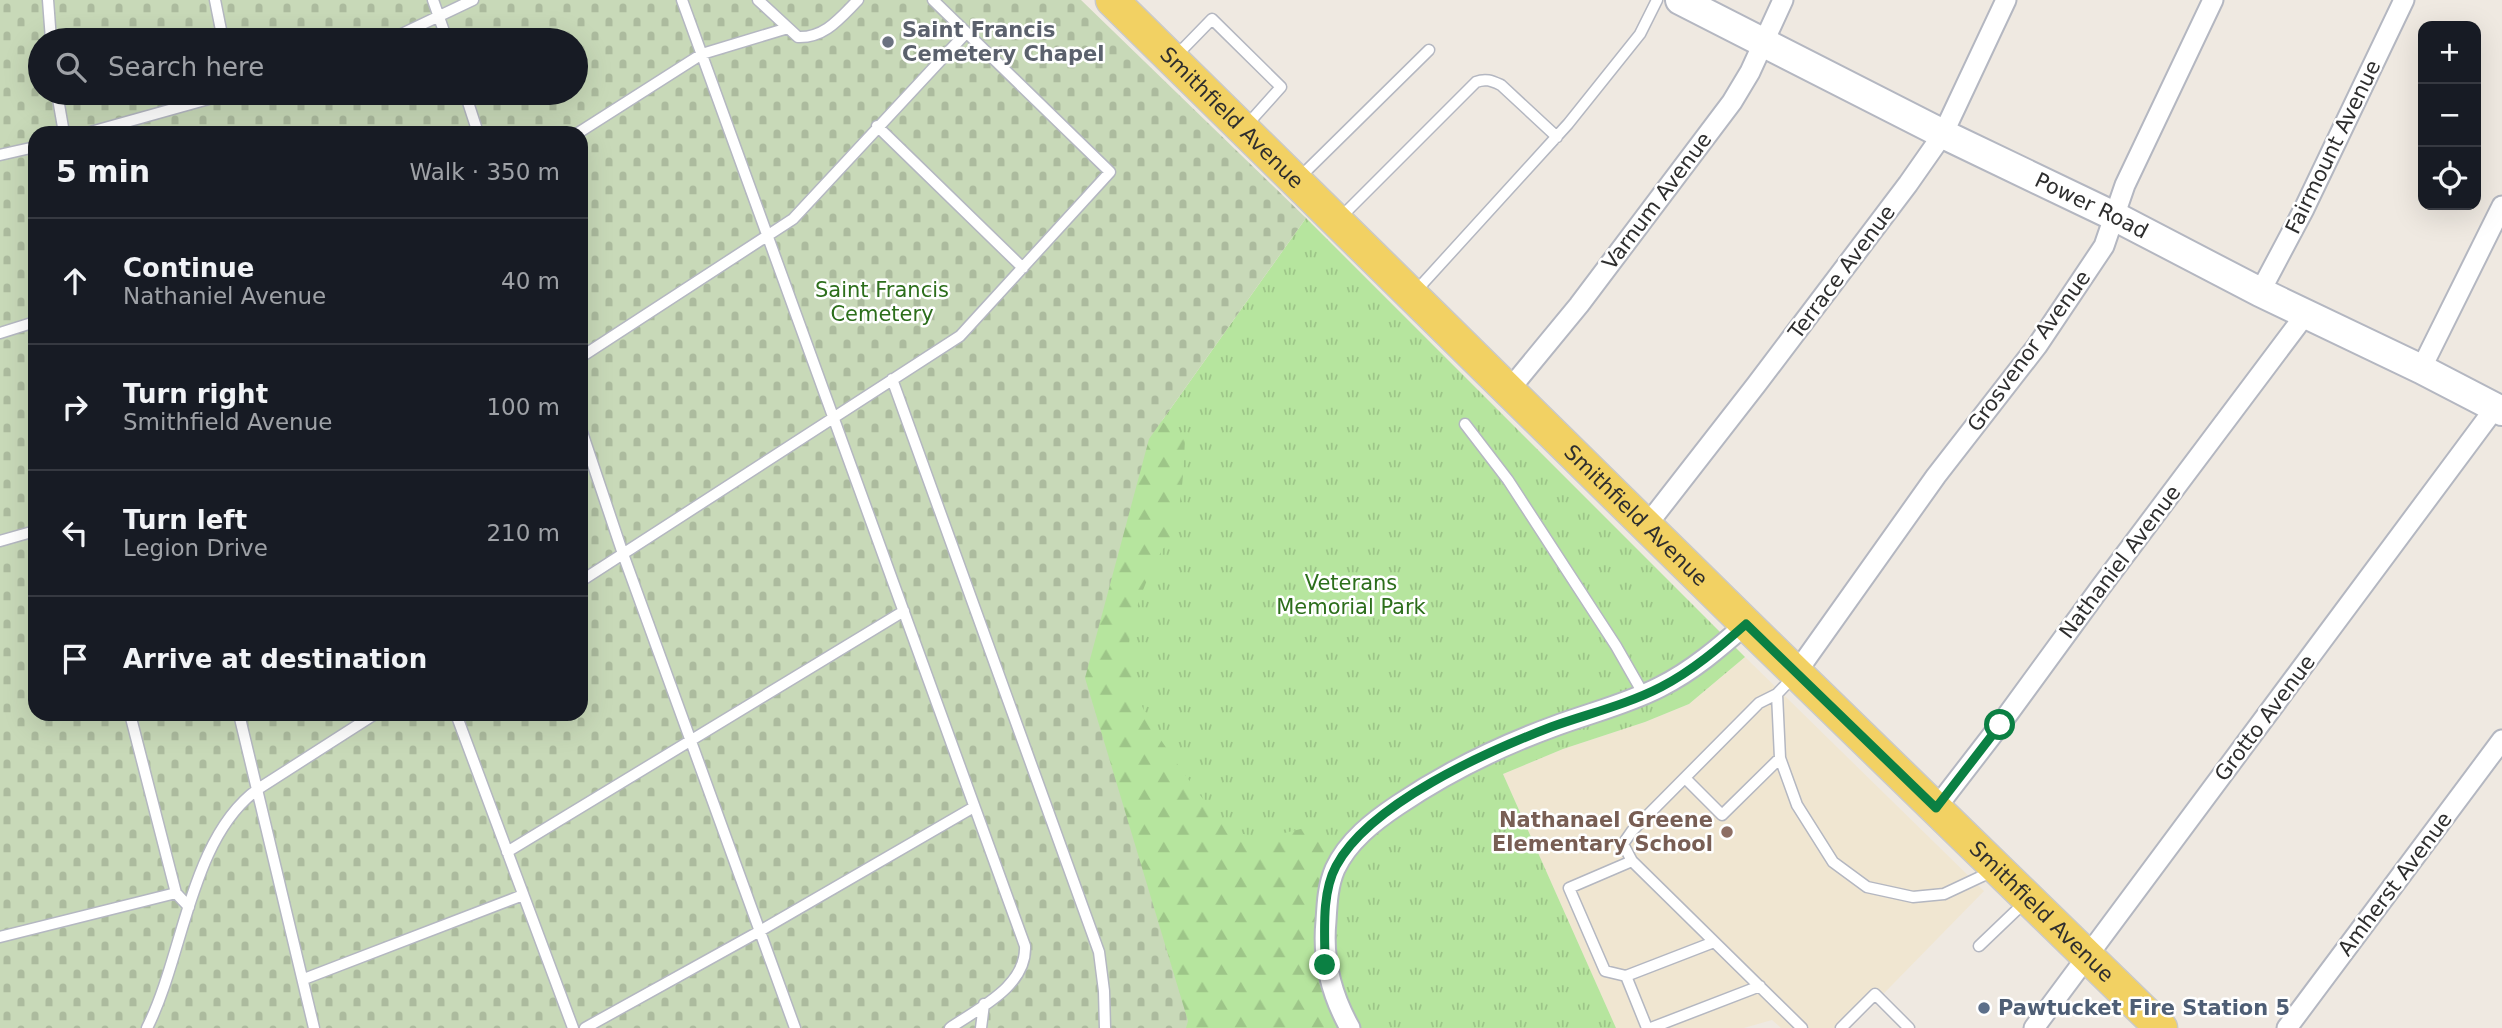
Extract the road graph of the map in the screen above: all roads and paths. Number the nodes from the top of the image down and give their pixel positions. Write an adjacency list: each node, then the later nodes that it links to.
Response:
1 (48, 0): 17 (lane)
2 (215, 0): 18 (lane)
3 (433, 0): 16 (lane)
4 (473, 0): 16 (lane)
5 (682, 0): 25 (lane)
6 (758, 0): 21 (lane)
7 (858, 0): 21 (lane)
8 (1112, 0): 26 (main road, Smithfield Avenue)
9 (1657, 0): 37 (lane)
10 (1680, 0): 23 (main road, Power Road)
11 (1783, 0): 23 (street, Varnum Avenue)
12 (2006, 0): 36 (street, Terrace Avenue)
13 (2213, 0): 42 (street, Grosvenor Avenue)
14 (2404, 0): 46 (street, Fairmount Avenue)
15 (939, 2): 22 (lane)
16 (439, 17): 19 (lane); 20 (lane)
17 (50, 28)
18 (221, 28)
19 (415, 28)
20 (443, 28)
21 (788, 28): 25 (lane)
22 (966, 33): 34 (lane); 45 (lane)
23 (1763, 43): 36 (main road, Power Road); 54 (street, Varnum Avenue)
24 (1429, 50): 40 (lane)
25 (702, 54): 33 (lane); 44 (lane)
26 (1173, 60): 35 (main road, Smithfield Avenue); 35 (lane)
27 (59, 105): 30 (lane)
28 (187, 105): 31 (lane)
29 (469, 105): 32 (lane)
30 (63, 126)
31 (112, 126)
32 (476, 126)
33 (588, 127)
34 (877, 127): 44 (lane); 45 (lane)
35 (1243, 129): 40 (main road, Smithfield Avenue)
36 (1943, 134): 42 (main road, Power Road); 59 (street, Terrace Avenue)
37 (1557, 137): 43 (lane); 47 (lane)
38 (28, 149): 39 (lane)
39 (0, 155)
40 (1296, 180): 43 (main road, Smithfield Avenue)
41 (2502, 206): 52 (street)
42 (2114, 216): 46 (main road, Power Road); 66 (street, Grosvenor Avenue)
43 (1337, 221): 47 (main road, Smithfield Avenue)
44 (767, 237): 51 (lane); 56 (lane)
45 (1023, 268): 53 (lane)
46 (2260, 292): 48 (main road, Power Road)
47 (1413, 295): 54 (main road, Smithfield Avenue)
48 (2305, 315): 52 (main road, Power Road); 78 (street, Nathaniel Avenue)
49 (28, 324): 50 (lane)
50 (0, 333)
51 (588, 352)
52 (2421, 369): 55 (main road, Power Road)
53 (892, 379): 56 (lane); 102 (lane)
54 (1509, 390): 59 (main road, Smithfield Avenue)
55 (2499, 409): 90 (street, Grotto Avenue)
56 (833, 416): 62 (lane); 64 (lane)
57 (1465, 424): 67 (lane)
58 (588, 450): 62 (lane)
59 (1647, 525): 65 (main road, Smithfield Avenue)
60 (28, 533): 61 (lane)
61 (0, 541)
62 (623, 554): 63 (lane); 72 (lane)
63 (588, 576)
64 (904, 611): 72 (lane); 77 (lane)
65 (1746, 624): 66 (main road, Smithfield Avenue); 67 (street)
66 (1787, 683): 74 (lane); 75 (lane); 78 (main road, Smithfield Avenue)
67 (1644, 695): 103 (street)
68 (133, 721): 82 (lane)
69 (241, 721): 76 (lane)
70 (364, 721): 76 (lane)
71 (459, 721): 79 (lane)
72 (692, 740): 79 (lane); 86 (lane)
73 (2502, 740): 110 (street, Amherst Avenue)
74 (1780, 758): 75 (lane); 81 (lane)
75 (1685, 778): 80 (lane)
76 (258, 789): 85 (lane); 92 (lane)
77 (974, 807): 86 (lane); 94 (lane)
78 (1936, 808): 81 (main road, Smithfield Avenue)
79 (507, 852): 83 (lane)
80 (1632, 860): 88 (lane); 91 (lane)
81 (1997, 869): 84 (main road, Smithfield Avenue)
82 (176, 893): 85 (lane); 87 (lane)
83 (523, 895): 92 (lane); 97 (lane)
84 (2028, 899): 89 (lane); 90 (main road, Smithfield Avenue)
85 (189, 907): 95 (lane)
86 (760, 931): 98 (lane); 99 (lane)
87 (0, 937)
88 (1714, 942): 91 (lane); 93 (lane)
89 (1979, 946)
90 (2088, 957): 108 (street, Grotto Avenue); 109 (main road, Smithfield Avenue)
91 (1626, 976): 104 (lane)
92 (304, 979): 96 (lane)
93 (1760, 986): 104 (lane); 105 (lane)
94 (984, 1004): 100 (lane); 101 (lane)
95 (147, 1028)
96 (314, 1028)
97 (573, 1028)
98 (585, 1028)
99 (795, 1028)
100 (950, 1028)
101 (981, 1028)
102 (1105, 1028)
103 (1350, 1028)
104 (1649, 1028)
105 (1802, 1028)
106 (1841, 1028): 107 (lane)
107 (1909, 1028)
108 (2034, 1028)
109 (2161, 1028)
110 (2287, 1028)

